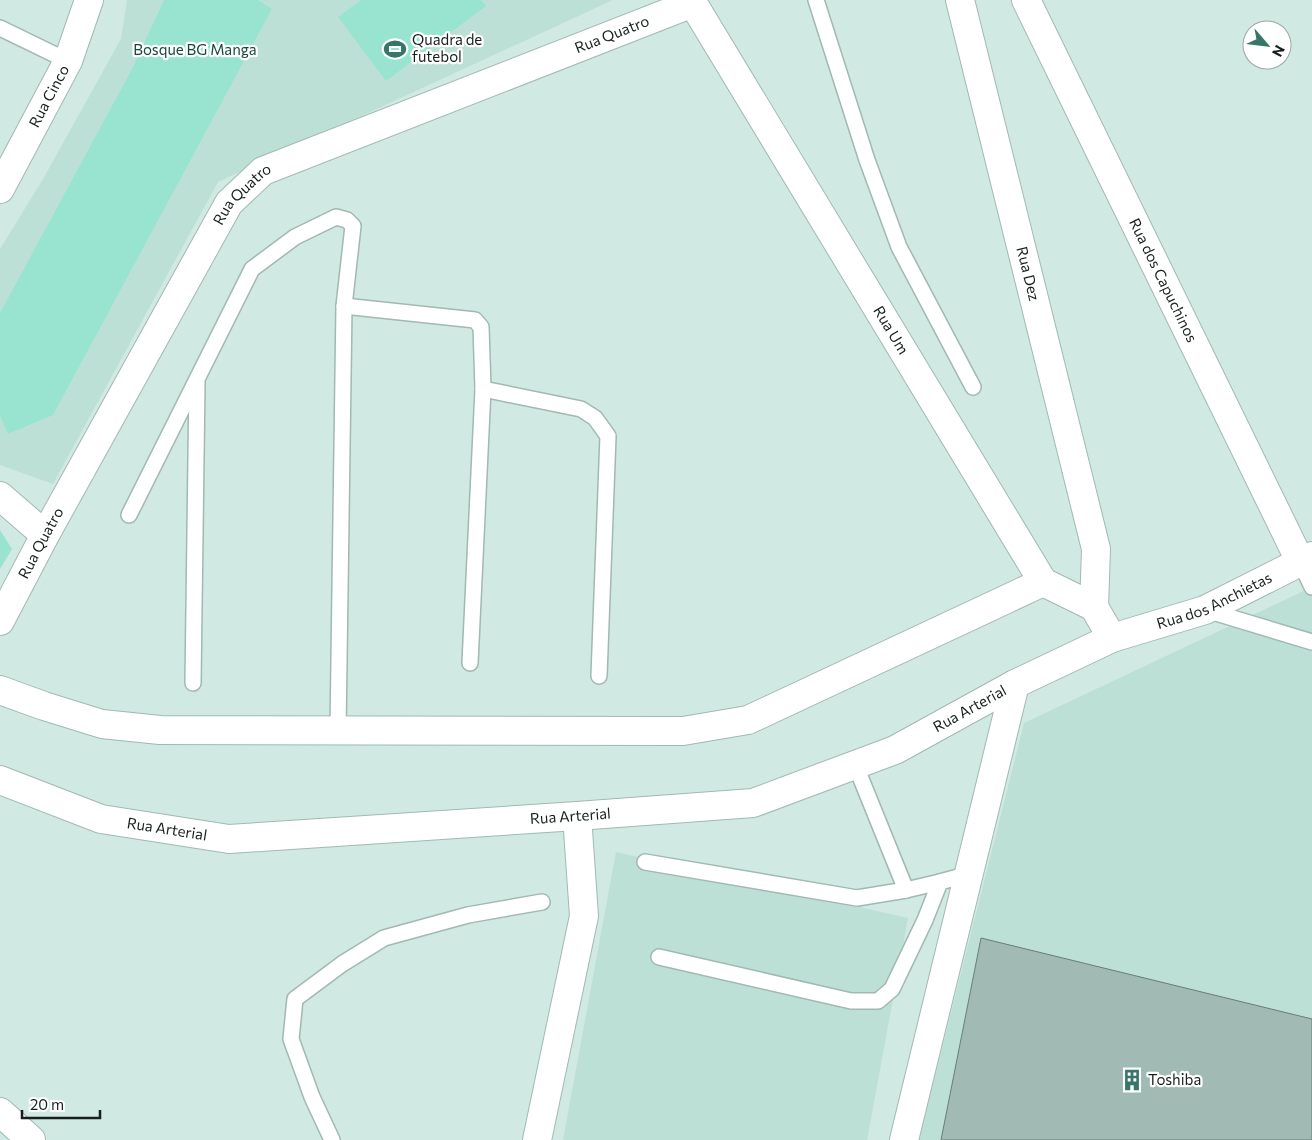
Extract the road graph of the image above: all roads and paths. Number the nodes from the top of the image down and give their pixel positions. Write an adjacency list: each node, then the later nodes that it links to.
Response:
1 (89, 0): 7 (street, Rua Cinco)
2 (816, 0): 11 (lane)
3 (960, 0): 19 (street, Rua Dez)
4 (1026, 0): 16 (street, Rua dos Capuchinos)
5 (692, 2): 15 (street, Rua Quatro); 17 (street, Rua Um)
6 (0, 28): 7 (lane)
7 (68, 60): 8 (street, Rua Cinco)
8 (0, 189)
9 (344, 306): 10 (lane); 12 (lane); 29 (lane)
10 (197, 378): 14 (lane); 26 (lane)
11 (973, 387)
12 (483, 389): 24 (lane); 25 (lane)
13 (0, 496): 15 (street)
14 (129, 515)
15 (45, 535): 21 (street, Rua Quatro)
16 (1306, 558): 18 (lane); 20 (street, Rua dos Anchietas)
17 (1043, 582): 19 (street); 29 (street)
18 (1312, 587)
19 (1094, 607): 22 (street)
20 (1205, 610): 22 (street, Rua dos Anchietas); 23 (lane)
21 (0, 621)
22 (1112, 638): 27 (street, Rua Arterial)
23 (1312, 642)
24 (470, 663)
25 (599, 676)
26 (193, 683)
27 (1015, 684): 30 (street, Rua Arterial); 34 (street)
28 (0, 690): 29 (street)
29 (338, 731)
30 (855, 764): 32 (street, Rua Arterial); 36 (lane)
31 (0, 780): 32 (street, Rua Arterial)
32 (577, 816): 42 (street)
33 (645, 862): 36 (lane)
34 (969, 874): 35 (lane); 43 (street)
35 (940, 882): 36 (lane); 38 (lane)
36 (906, 890)
37 (542, 902): 41 (lane)
38 (659, 957)
39 (0, 1112): 40 (street)
40 (31, 1140)
41 (332, 1140)
42 (537, 1140)
43 (904, 1140)

